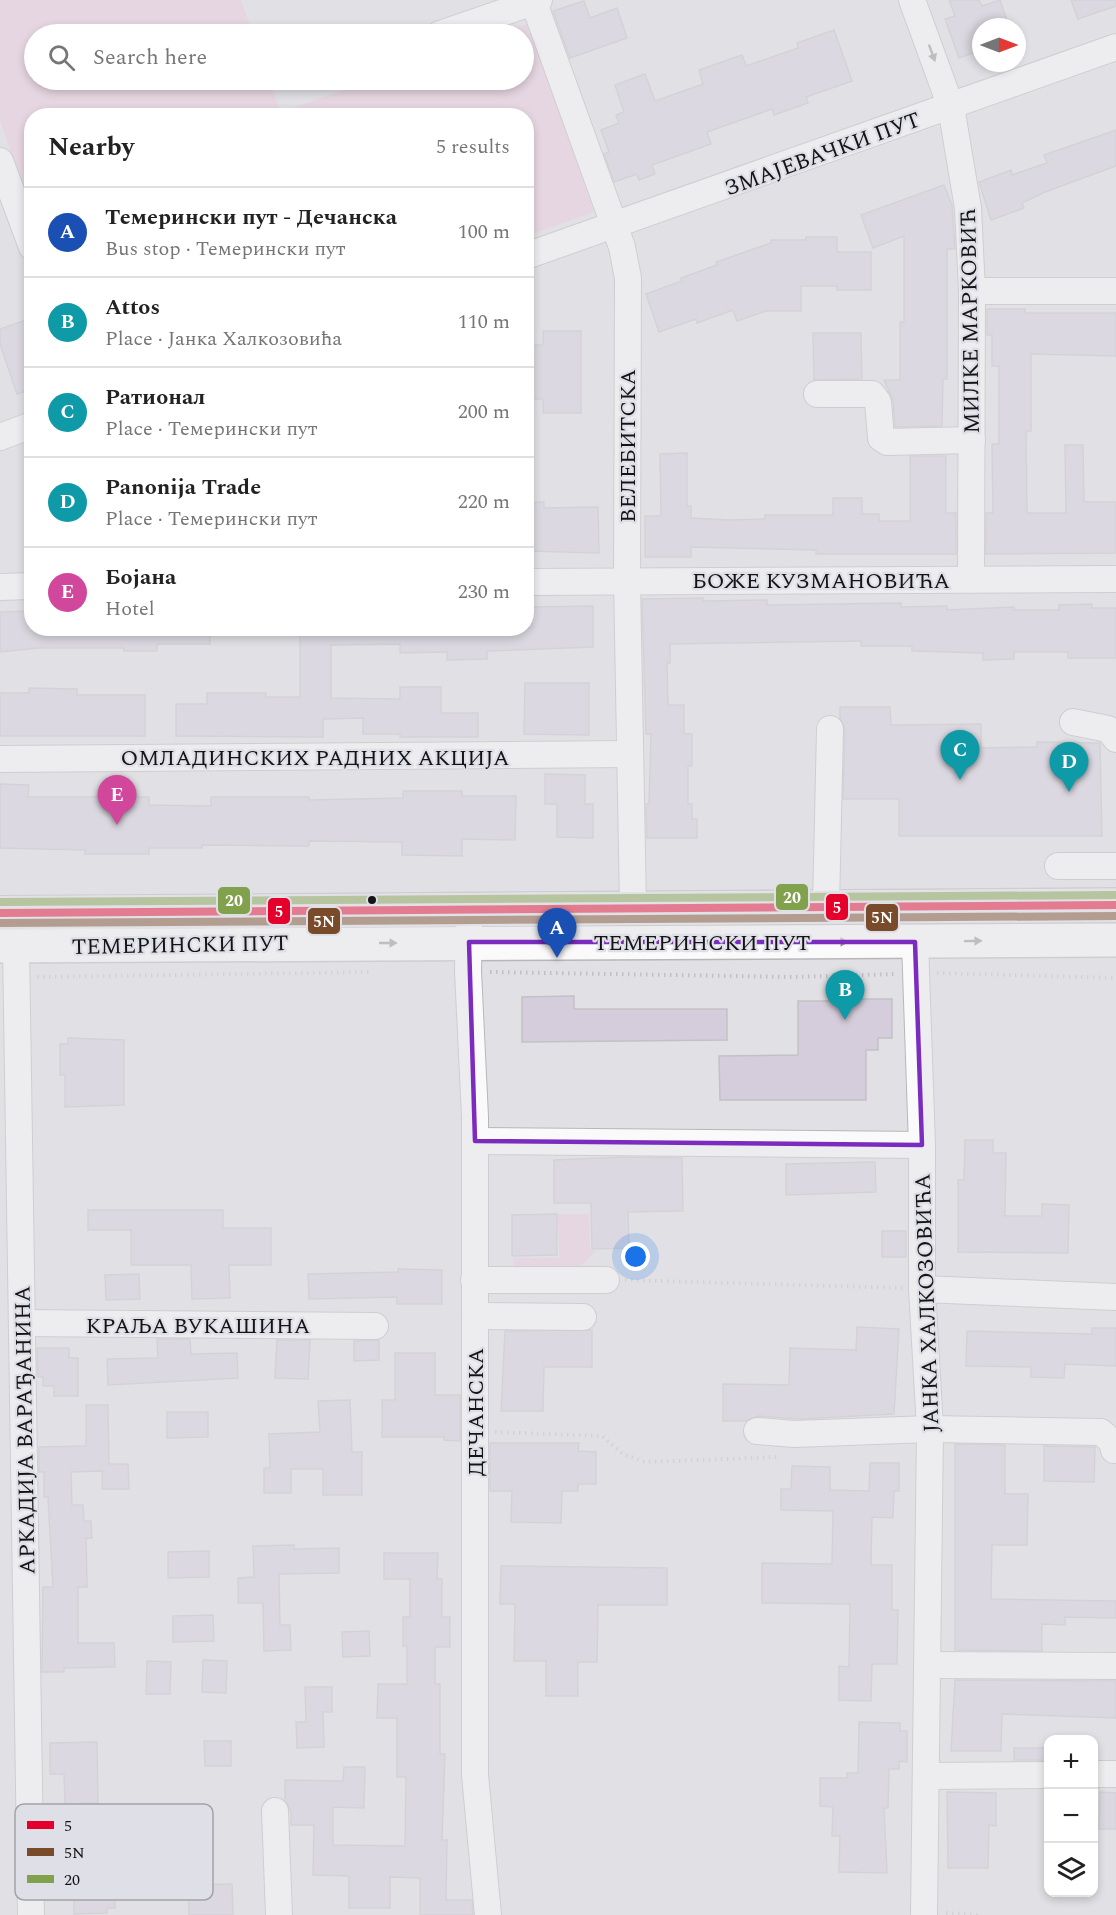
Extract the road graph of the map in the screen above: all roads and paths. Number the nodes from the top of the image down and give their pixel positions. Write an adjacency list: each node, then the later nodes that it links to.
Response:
1 (912, 0): 5 (street, МИЛКЕ МАРКОВИЋ, one-way to 5)
2 (535, 1): 3 (street); 8 (street, ВЕЛЕБИТСКА)
3 (469, 24)
4 (1116, 47): 5 (street, ЗМАЈЕВАЧКИ ПУТ)
5 (951, 107): 8 (street, ЗМАЈЕВАЧКИ ПУТ); 10 (street, МИЛКЕ МАРКОВИЋ)
6 (0, 161): 7 (street)
7 (24, 225)
8 (615, 227): 9 (street, ЗМАЈЕВАЧКИ ПУТ); 18 (street, ВЕЛЕБИТСКА)
9 (534, 253)
10 (972, 291): 11 (street); 15 (street, МИЛКЕ МАРКОВИЋ)
11 (1116, 291)
12 (816, 394): 15 (street)
13 (24, 428): 14 (street)
14 (0, 437)
15 (972, 440): 16 (street, МИЛКЕ МАРКОВИЋ)
16 (972, 579): 17 (street, БОЖЕ КУЗМАНОВИЋА); 18 (street, БОЖЕ КУЗМАНОВИЋА)
17 (1116, 579)
18 (627, 581): 19 (street, БОЖЕ КУЗМАНОВИЋА); 25 (street, ВЕЛЕБИТСКА)
19 (534, 582)
20 (24, 586): 21 (street)
21 (0, 587)
22 (1073, 722): 24 (street)
23 (830, 729): 30 (street)
24 (1116, 739)
25 (629, 754): 26 (street, ОМЛАДИНСКИХ РАДНИХ АКЦИЈА); 31 (street, ВЕЛЕБИТСКА)
26 (0, 759)
27 (1116, 866): 28 (street)
28 (1058, 867)
29 (1116, 905): 30 (main road, ТЕМЕРИНСКИ ПУТ)
30 (826, 906): 31 (main road, ТЕМЕРИНСКИ ПУТ)
31 (633, 907): 32 (main road, ТЕМЕРИНСКИ ПУТ)
32 (470, 908): 33 (main road, ТЕМЕРИНСКИ ПУТ); 36 (street, ДЕЧАНСКА)
33 (0, 913)
34 (1116, 940): 37 (main road, ТЕМЕРИНСКИ ПУТ, one-way to 34)
35 (8, 946): 36 (main road, ТЕМЕРИНСКИ ПУТ, one-way to 36); 39 (street, АРКАДИЈА ВАРАЂАНИНА)
36 (469, 957): 37 (main road, ТЕМЕРИНСКИ ПУТ, one-way to 37); 37 (path); 41 (street, ДЕЧАНСКА)
37 (916, 957): 40 (path); 42 (street, ЈАНКА ХАЛКОЗОВИЋА)
38 (372, 972): 39 (path)
39 (17, 978): 49 (street, АРКАДИЈА ВАРАЂАНИНА)
40 (1116, 978)
41 (475, 1141): 42 (street); 43 (street, ДЕЧАНСКА)
42 (922, 1145): 45 (street, ЈАНКА ХАЛКОЗОВИЋА)
43 (474, 1280): 44 (street); 47 (street, ДЕЧАНСКА)
44 (606, 1280): 45 (path)
45 (922, 1289): 46 (street); 51 (street, ЈАНКА ХАЛКОЗОВИЋА)
46 (1116, 1297)
47 (475, 1317): 48 (street); 52 (street, ДЕЧАНСКА)
48 (583, 1317)
49 (22, 1323): 50 (street, КРАЉА ВУКАШИНА); 62 (street, АРКАДИЈА ВАРАЂАНИНА)
50 (375, 1326)
51 (930, 1429): 53 (street); 54 (street); 56 (street, ЈАНКА ХАЛКОЗОВИЋА)
52 (474, 1431): 55 (path); 65 (street, ДЕЧАНСКА)
53 (758, 1431)
54 (1114, 1450)
55 (788, 1457)
56 (927, 1665): 57 (street); 61 (street, ЈАНКА ХАЛКОЗОВИЋА)
57 (1116, 1666)
58 (1098, 1774): 59 (street)
59 (1116, 1774)
60 (1044, 1775): 61 (street)
61 (926, 1776): 66 (street, ЈАНКА ХАЛКОЗОВИЋА)
62 (29, 1804)
63 (275, 1811): 68 (street)
64 (31, 1900): 67 (street, АРКАДИЈА ВАРАЂАНИНА)
65 (490, 1913)
66 (924, 1913): 69 (path)
67 (31, 1915)
68 (279, 1915)
69 (978, 1915)

